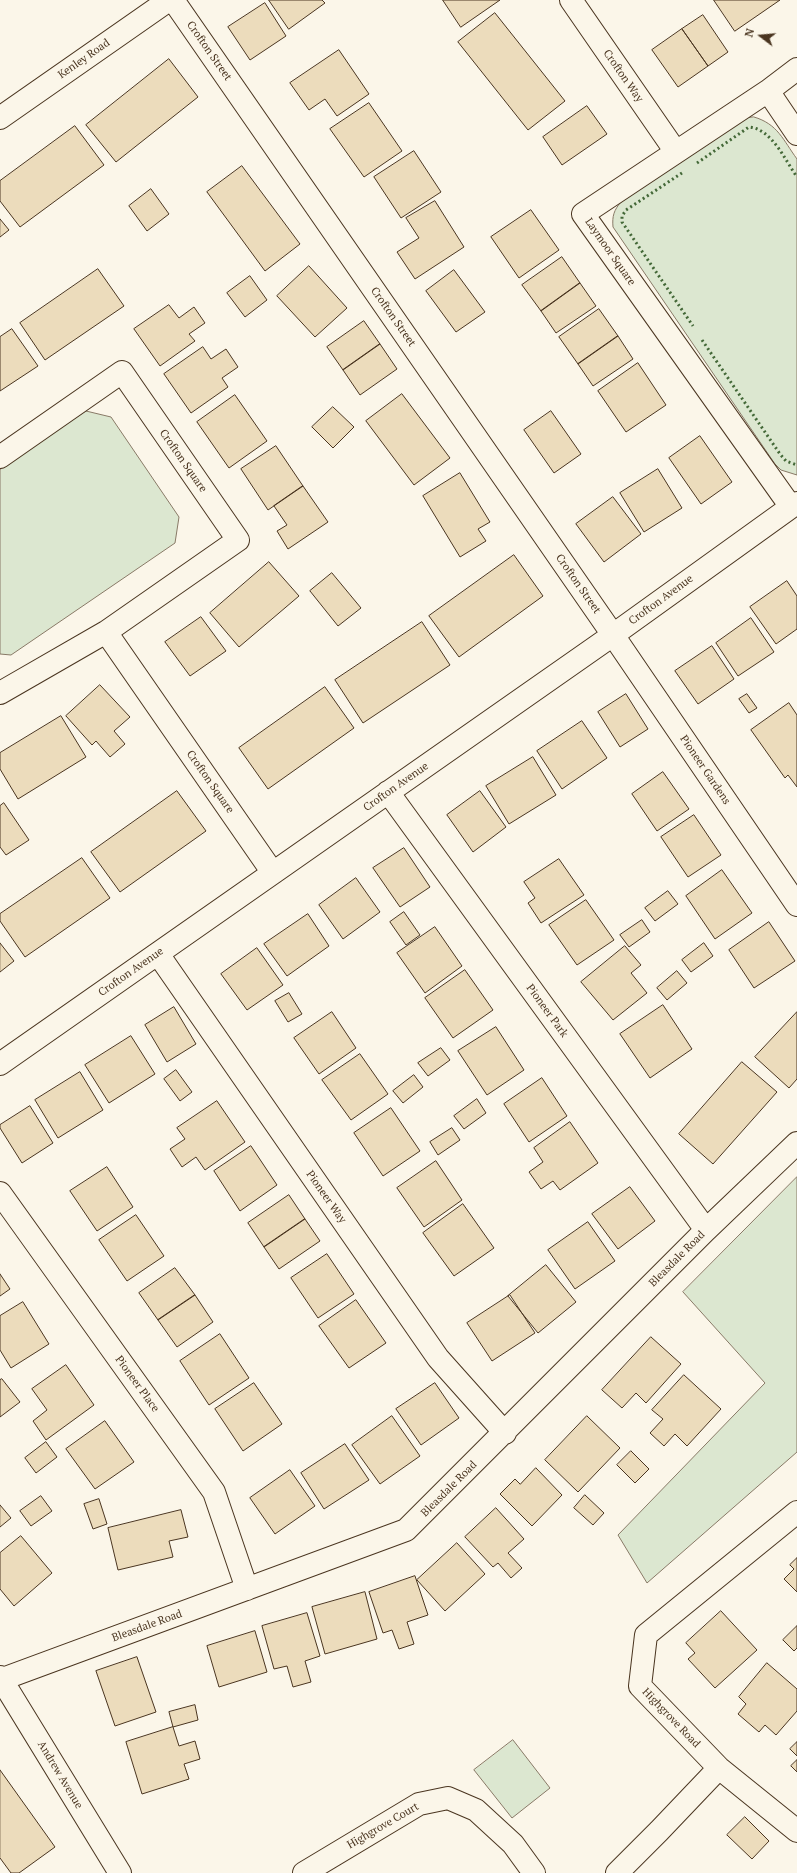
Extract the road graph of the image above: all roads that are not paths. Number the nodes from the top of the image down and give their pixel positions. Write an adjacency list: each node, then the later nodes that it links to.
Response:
1 (169, 0): 6 (street, Kenley Road)
2 (173, 0): 12 (street, Crofton Street)
3 (571, 0): 8 (street, Crofton Way)
4 (797, 69): 5 (street, Laymoor Square)
5 (768, 91): 7 (street); 8 (street, Laymoor Square)
6 (0, 118)
7 (797, 134)
8 (676, 152): 10 (street, Laymoor Square)
9 (0, 457): 11 (street, Crofton Square)
10 (794, 505): 12 (street, Crofton Avenue)
11 (106, 632): 13 (street, Crofton Square); 15 (street, Crofton Square)
12 (613, 635): 14 (street, Crofton Avenue); 16 (street, Pioneer Gardens)
13 (0, 692)
14 (388, 792): 15 (street, Crofton Avenue); 21 (street, Pioneer Park)
15 (273, 874): 17 (street, Crofton Avenue)
16 (797, 905)
17 (158, 954): 18 (street, Crofton Avenue); 22 (street, Pioneer Way)
18 (0, 1064)
19 (797, 1143): 21 (street, Bleasdale Road)
20 (0, 1193): 24 (street, Pioneer Place)
21 (706, 1230): 22 (street, Bleasdale Road)
22 (505, 1434): 24 (street, Bleasdale Road)
23 (797, 1512): 26 (street, Highgrove Road)
24 (247, 1589): 25 (street, Bleasdale Road)
25 (0, 1679): 28 (street, Andrew Avenue)
26 (719, 1768): 27 (street, Highgrove Road); 31 (street)
27 (797, 1831)
28 (120, 1873)
29 (304, 1873): 30 (street, Highgrove Court)
30 (534, 1873)
31 (616, 1873)

